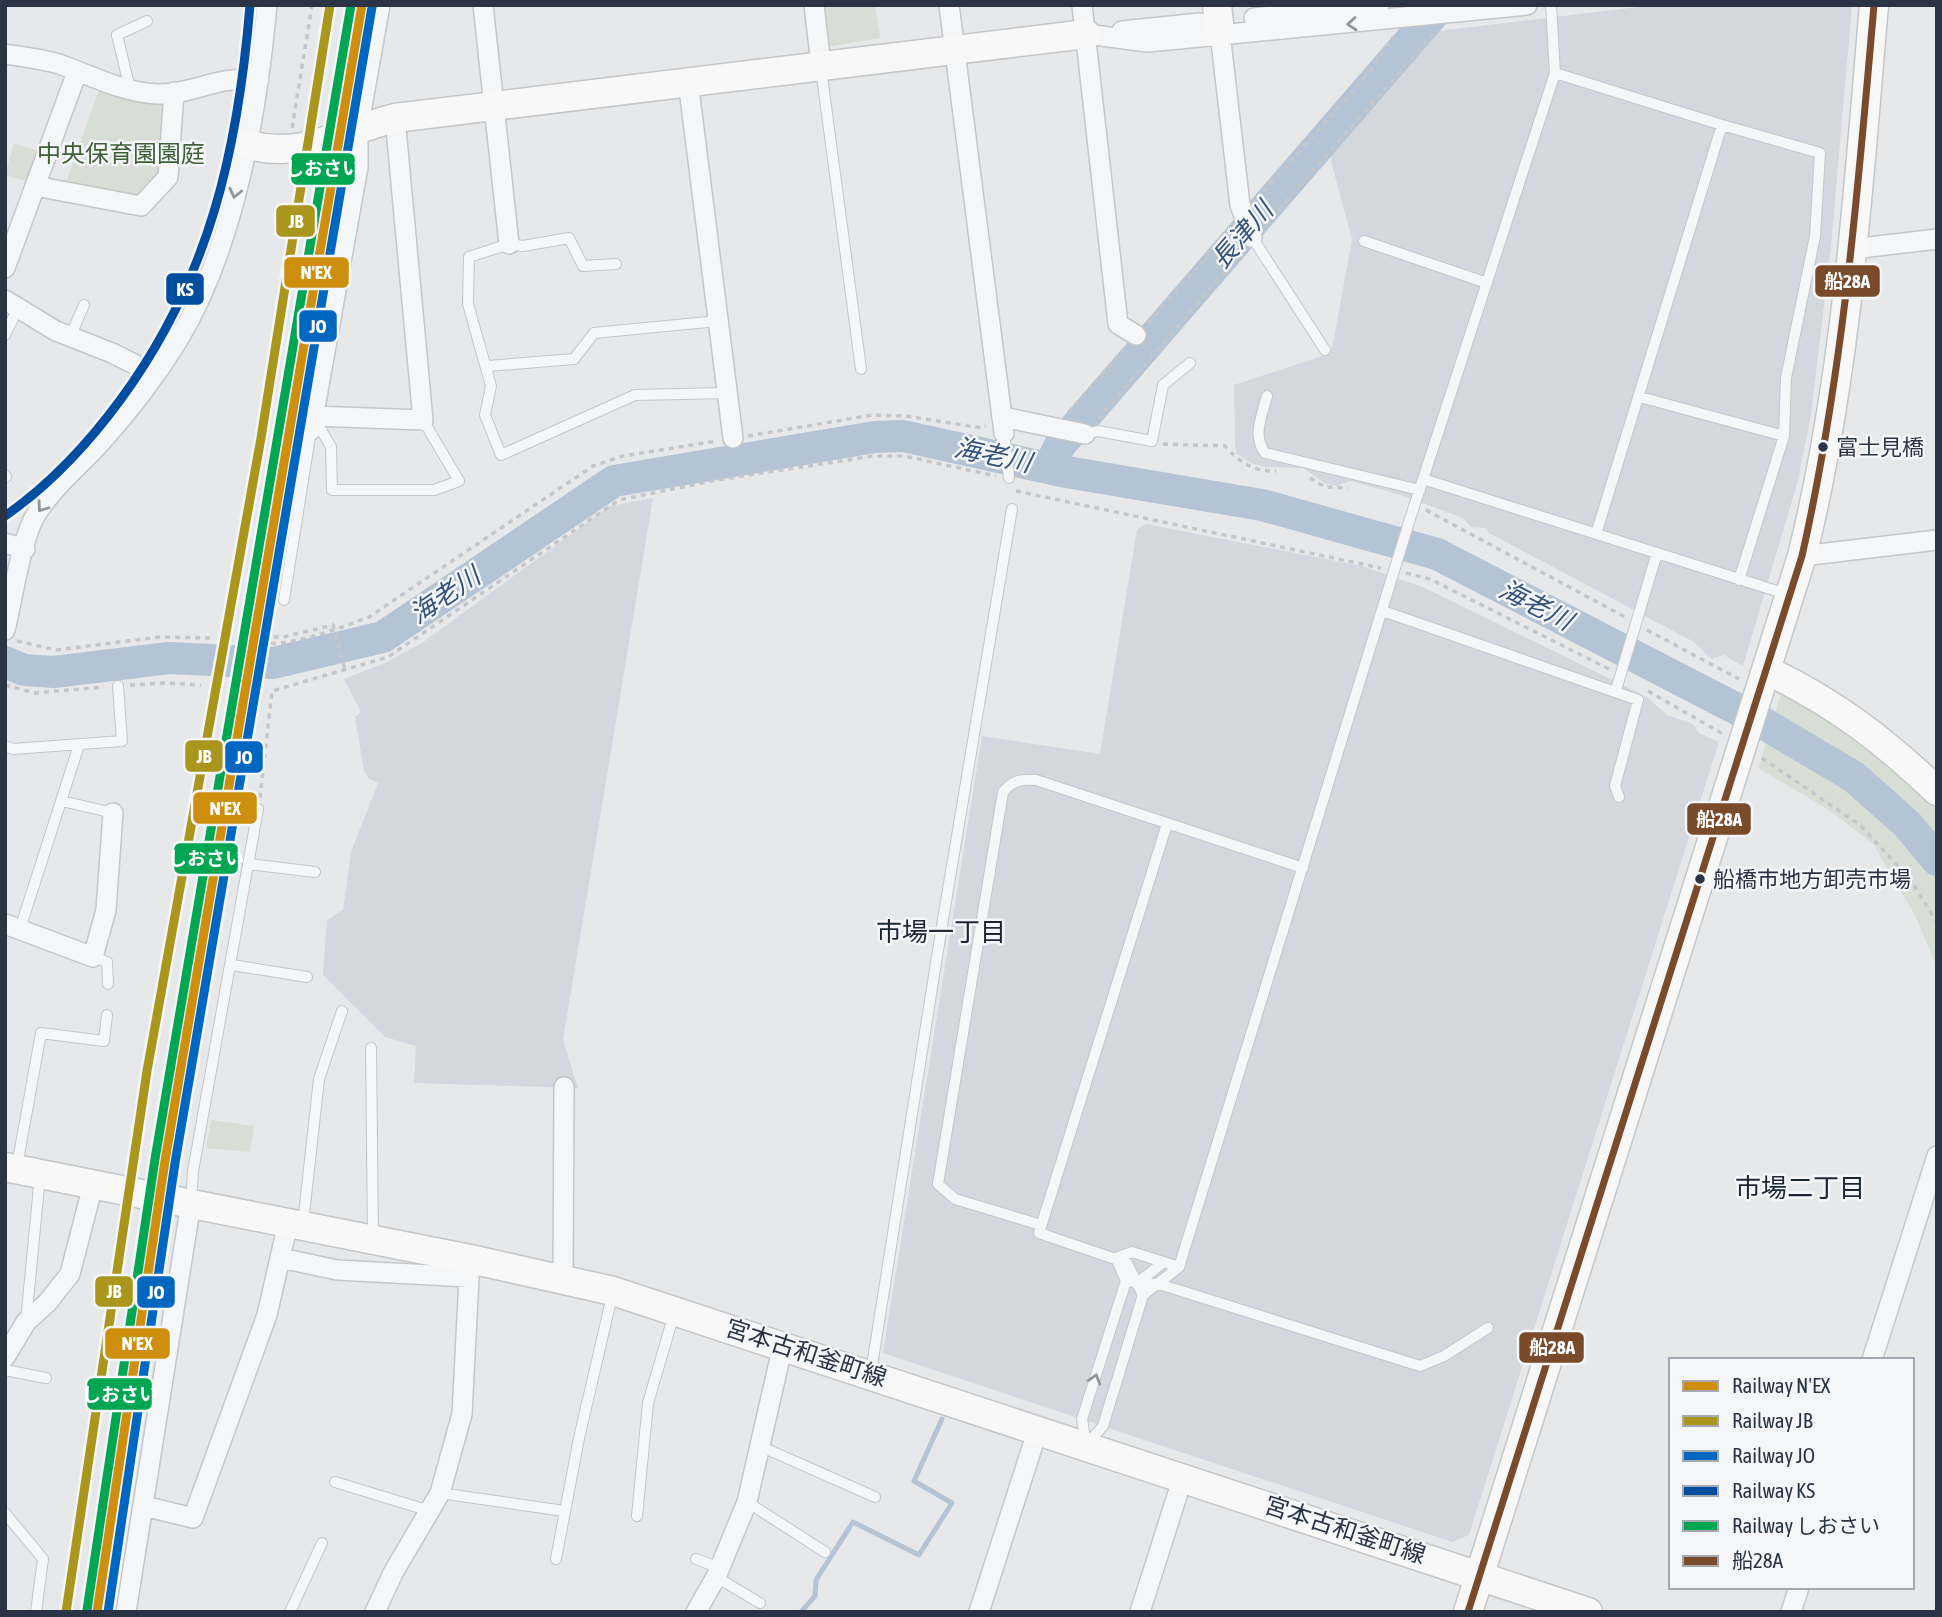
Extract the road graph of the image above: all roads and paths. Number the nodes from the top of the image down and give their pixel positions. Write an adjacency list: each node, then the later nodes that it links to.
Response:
1 (267, 5): 21 (street)
2 (312, 5): 30 (path)
3 (380, 5): 28 (street)
4 (483, 5): 25 (street)
5 (814, 5): 18 (street)
6 (949, 5): 16 (street)
7 (1082, 5): 15 (street)
8 (1379, 5): 12 (street)
9 (1527, 5): 13 (street, one-way to 13)
10 (1551, 5): 20 (lane)
11 (1874, 5): 36 (street)
12 (1348, 7): 13 (street)
13 (1218, 20): 15 (street); 32 (street)
14 (147, 21): 23 (lane)
15 (1086, 34): 16 (street); 44 (street)
16 (956, 48): 18 (street); 56 (street)
17 (5, 54): 19 (street)
18 (821, 65): 22 (street); 49 (lane)
19 (78, 72): 23 (street); 31 (street)
20 (1555, 74): 27 (lane); 39 (lane)
21 (259, 80): 24 (street); 29 (street)
22 (688, 82): 25 (street); 42 (street)
23 (130, 89): 24 (street)
24 (174, 92): 31 (street)
25 (494, 106): 26 (street); 35 (street)
26 (395, 118): 28 (street); 54 (street)
27 (1722, 125): 53 (lane); 58 (lane)
28 (358, 129): 30 (street); 55 (street)
29 (246, 144): 30 (street); 50 (street, one-way to 50)
30 (289, 150)
31 (35, 186): 38 (street)
32 (1248, 229): 46 (lane)
33 (1937, 239): 36 (street)
34 (1364, 241): 39 (lane)
35 (509, 244): 37 (lane); 48 (lane)
36 (1853, 249): 74 (street)
37 (616, 264)
38 (5, 268)
39 (1487, 283): 64 (lane)
40 (12, 304): 43 (lane); 45 (street)
41 (84, 305): 45 (lane)
42 (718, 321): 48 (lane); 51 (street)
43 (5, 335)
44 (1136, 335)
45 (70, 337): 50 (street)
46 (1325, 350)
47 (1191, 363): 57 (lane)
48 (488, 366): 51 (lane)
49 (861, 369)
50 (155, 374): 72 (street, one-way to 72)
51 (727, 394): 59 (street)
52 (1267, 396): 66 (lane)
53 (1640, 397): 58 (lane); 69 (lane)
54 (424, 420): 55 (street); 55 (lane)
55 (312, 423): 77 (lane)
56 (1003, 425): 57 (street); 59 (path); 63 (lane)
57 (1083, 434)
58 (1784, 436): 75 (lane)
59 (733, 438): 81 (path)
60 (1158, 447): 61 (path)
61 (1279, 471)
62 (1306, 474): 65 (path)
63 (1009, 478): 85 (path)
64 (1423, 479): 66 (lane); 69 (lane)
65 (1357, 487)
66 (1420, 490): 67 (lane)
67 (1415, 505): 78 (lane); 79 (path)
68 (1012, 509): 139 (lane)
69 (1596, 534): 73 (lane)
70 (1937, 540): 74 (street)
71 (5, 542): 72 (street)
72 (25, 549): 80 (street)
73 (1657, 554): 75 (lane); 79 (lane)
74 (1802, 556): 76 (street)
75 (1739, 580): 76 (lane)
76 (1789, 595): 89 (street)
77 (284, 600)
78 (1383, 611): 90 (lane); 101 (lane)
79 (1635, 627): 89 (path); 90 (lane)
80 (5, 630)
81 (335, 631): 84 (path); 85 (path)
82 (5, 637): 83 (path)
83 (211, 638)
84 (261, 643)
85 (345, 670): 97 (path)
86 (5, 685): 88 (path)
87 (201, 685): 88 (path)
88 (118, 686): 92 (lane)
89 (1761, 686): 91 (street); 94 (street)
90 (1616, 690): 95 (lane)
91 (1744, 740): 103 (path); 159 (street)
92 (79, 745): 93 (lane); 96 (lane)
93 (5, 746)
94 (1937, 791)
95 (1619, 797)
96 (62, 801): 98 (lane); 104 (lane)
97 (258, 809): 100 (lane)
98 (113, 813): 105 (street)
99 (1167, 824): 101 (lane); 118 (lane); 118 (lane)
100 (249, 864): 102 (lane); 106 (lane)
101 (1304, 868): 123 (lane)
102 (315, 872)
103 (1937, 922)
104 (13, 926): 105 (street)
105 (93, 957): 108 (lane)
106 (232, 965): 107 (lane); 116 (lane)
107 (307, 977)
108 (108, 984)
109 (342, 1011): 117 (lane)
110 (107, 1015): 114 (lane)
111 (371, 1048): 119 (lane)
112 (564, 1087): 125 (street)
113 (1937, 1156): 137 (street)
114 (20, 1171): 115 (street, 宮本古和釜町線); 133 (lane)
115 (93, 1185): 116 (street, 宮本古和釜町線); 133 (street)
116 (191, 1203): 117 (street, 宮本古和釜町線); 149 (street)
117 (295, 1224): 119 (street, 宮本古和釜町線); 120 (street)
118 (1041, 1226): 121 (lane)
119 (373, 1240): 124 (street, 宮本古和釜町線)
120 (281, 1258): 124 (street); 149 (street)
121 (1116, 1258): 122 (lane); 126 (lane); 127 (lane)
122 (1164, 1262): 123 (lane); 127 (lane)
123 (1179, 1267): 128 (lane)
124 (470, 1268): 125 (street, 宮本古和釜町線); 146 (street)
125 (563, 1279): 129 (street, 宮本古和釜町線)
126 (1126, 1281): 127 (lane); 130 (lane)
127 (1138, 1282): 128 (lane); 130 (lane); 131 (lane)
128 (1159, 1284): 131 (lane); 134 (lane)
129 (613, 1292): 132 (street, 宮本古和釜町線); 151 (lane)
130 (1121, 1295): 142 (lane, one-way to 130)
131 (1143, 1295): 142 (lane)
132 (676, 1310): 135 (street, 宮本古和釜町線); 153 (lane)
133 (26, 1322): 136 (street)
134 (1488, 1328)
135 (783, 1345): 139 (street, 宮本古和釜町線); 143 (street)
136 (5, 1357)
137 (1873, 1358)
138 (5, 1370): 140 (lane)
139 (871, 1375): 141 (street, 宮本古和釜町線)
140 (46, 1378)
141 (1038, 1429): 142 (street, 宮本古和釜町線); 167 (street)
142 (1086, 1445): 144 (street, 宮本古和釜町線)
143 (762, 1447): 147 (lane); 148 (street)
144 (1183, 1477): 159 (street, 宮本古和釜町線); 168 (street)
145 (335, 1482): 150 (lane)
146 (440, 1493): 150 (street); 151 (lane)
147 (875, 1497)
148 (747, 1503): 155 (lane); 158 (street)
149 (144, 1506): 163 (street)
150 (430, 1511): 165 (street)
151 (564, 1511): 156 (lane)
152 (5, 1513): 162 (lane)
153 (637, 1516)
154 (322, 1543): 164 (lane)
155 (825, 1552)
156 (556, 1559)
157 (696, 1559): 158 (lane)
158 (718, 1572): 161 (lane); 166 (street)
159 (1479, 1575): 169 (street); 170 (street, 宮本古和釜町線)
160 (1798, 1589): 171 (street)
161 (760, 1603)
162 (36, 1612)
163 (126, 1612)
164 (290, 1612)
165 (375, 1612)
166 (696, 1612)
167 (979, 1612)
168 (1140, 1612)
169 (1468, 1612)
170 (1588, 1612)
171 (1791, 1612)

